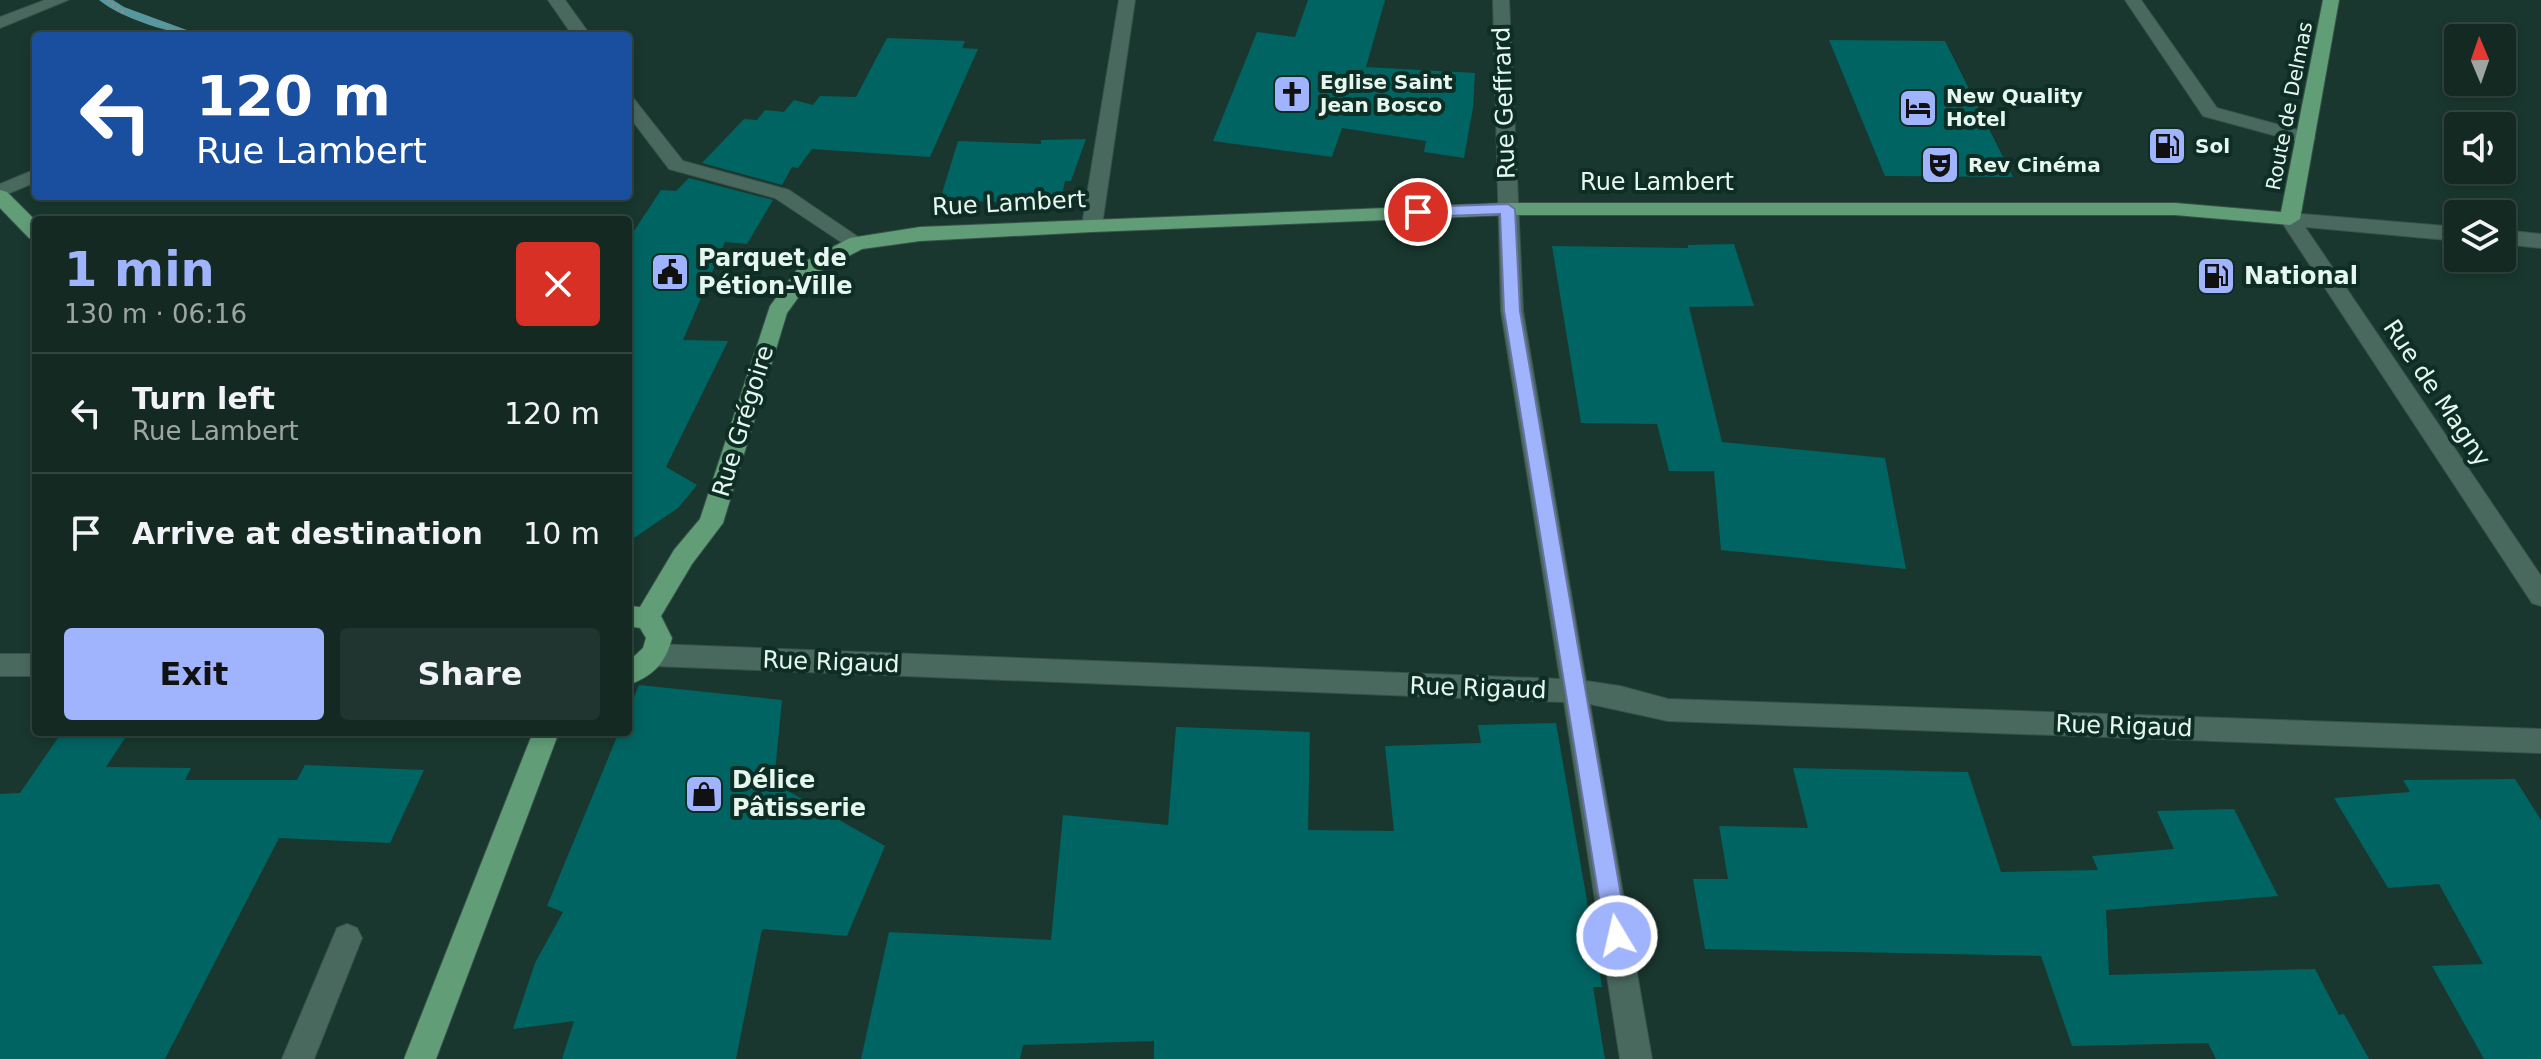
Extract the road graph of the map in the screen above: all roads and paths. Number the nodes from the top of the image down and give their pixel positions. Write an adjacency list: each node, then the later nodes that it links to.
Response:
1 (60, 0): 9 (street)
2 (107, 0): 8 (path)
3 (1127, 0): 17 (street)
4 (1501, 0): 15 (street, Rue Geffrard)
5 (2133, 0): 12 (street)
6 (2331, 0): 12 (main road, Route de Delmas)
7 (560, 1): 10 (street)
8 (124, 13)
9 (0, 23)
10 (579, 32)
11 (632, 108): 22 (street)
12 (2306, 138): 16 (main road, Route de Delmas)
13 (32, 177): 14 (street)
14 (0, 194): 18 (main road)
15 (1508, 209): 16 (main road, Rue Lambert); 17 (main road, Rue Lambert); 29 (street, Rue Geffrard)
16 (2290, 219): 19 (street, Rue Lambert); 23 (street, Rue de Magny)
17 (1092, 225): 22 (main road, Rue Lambert)
18 (32, 229)
19 (2444, 233)
20 (2516, 238): 21 (street)
21 (2541, 241)
22 (857, 243): 24 (main road, Rue Grégoire)
23 (2541, 596)
24 (637, 618): 25 (main road)
25 (654, 655): 28 (main road); 29 (street, Rue Rigaud)
26 (0, 665): 27 (street)
27 (32, 665)
28 (632, 672)
29 (1577, 691): 31 (street, Rue Rigaud); 35 (street, Rue Geffrard)
30 (544, 736): 34 (main road)
31 (2541, 741)
32 (347, 938): 33 (street)
33 (298, 1059)
34 (420, 1059)
35 (1636, 1059)

